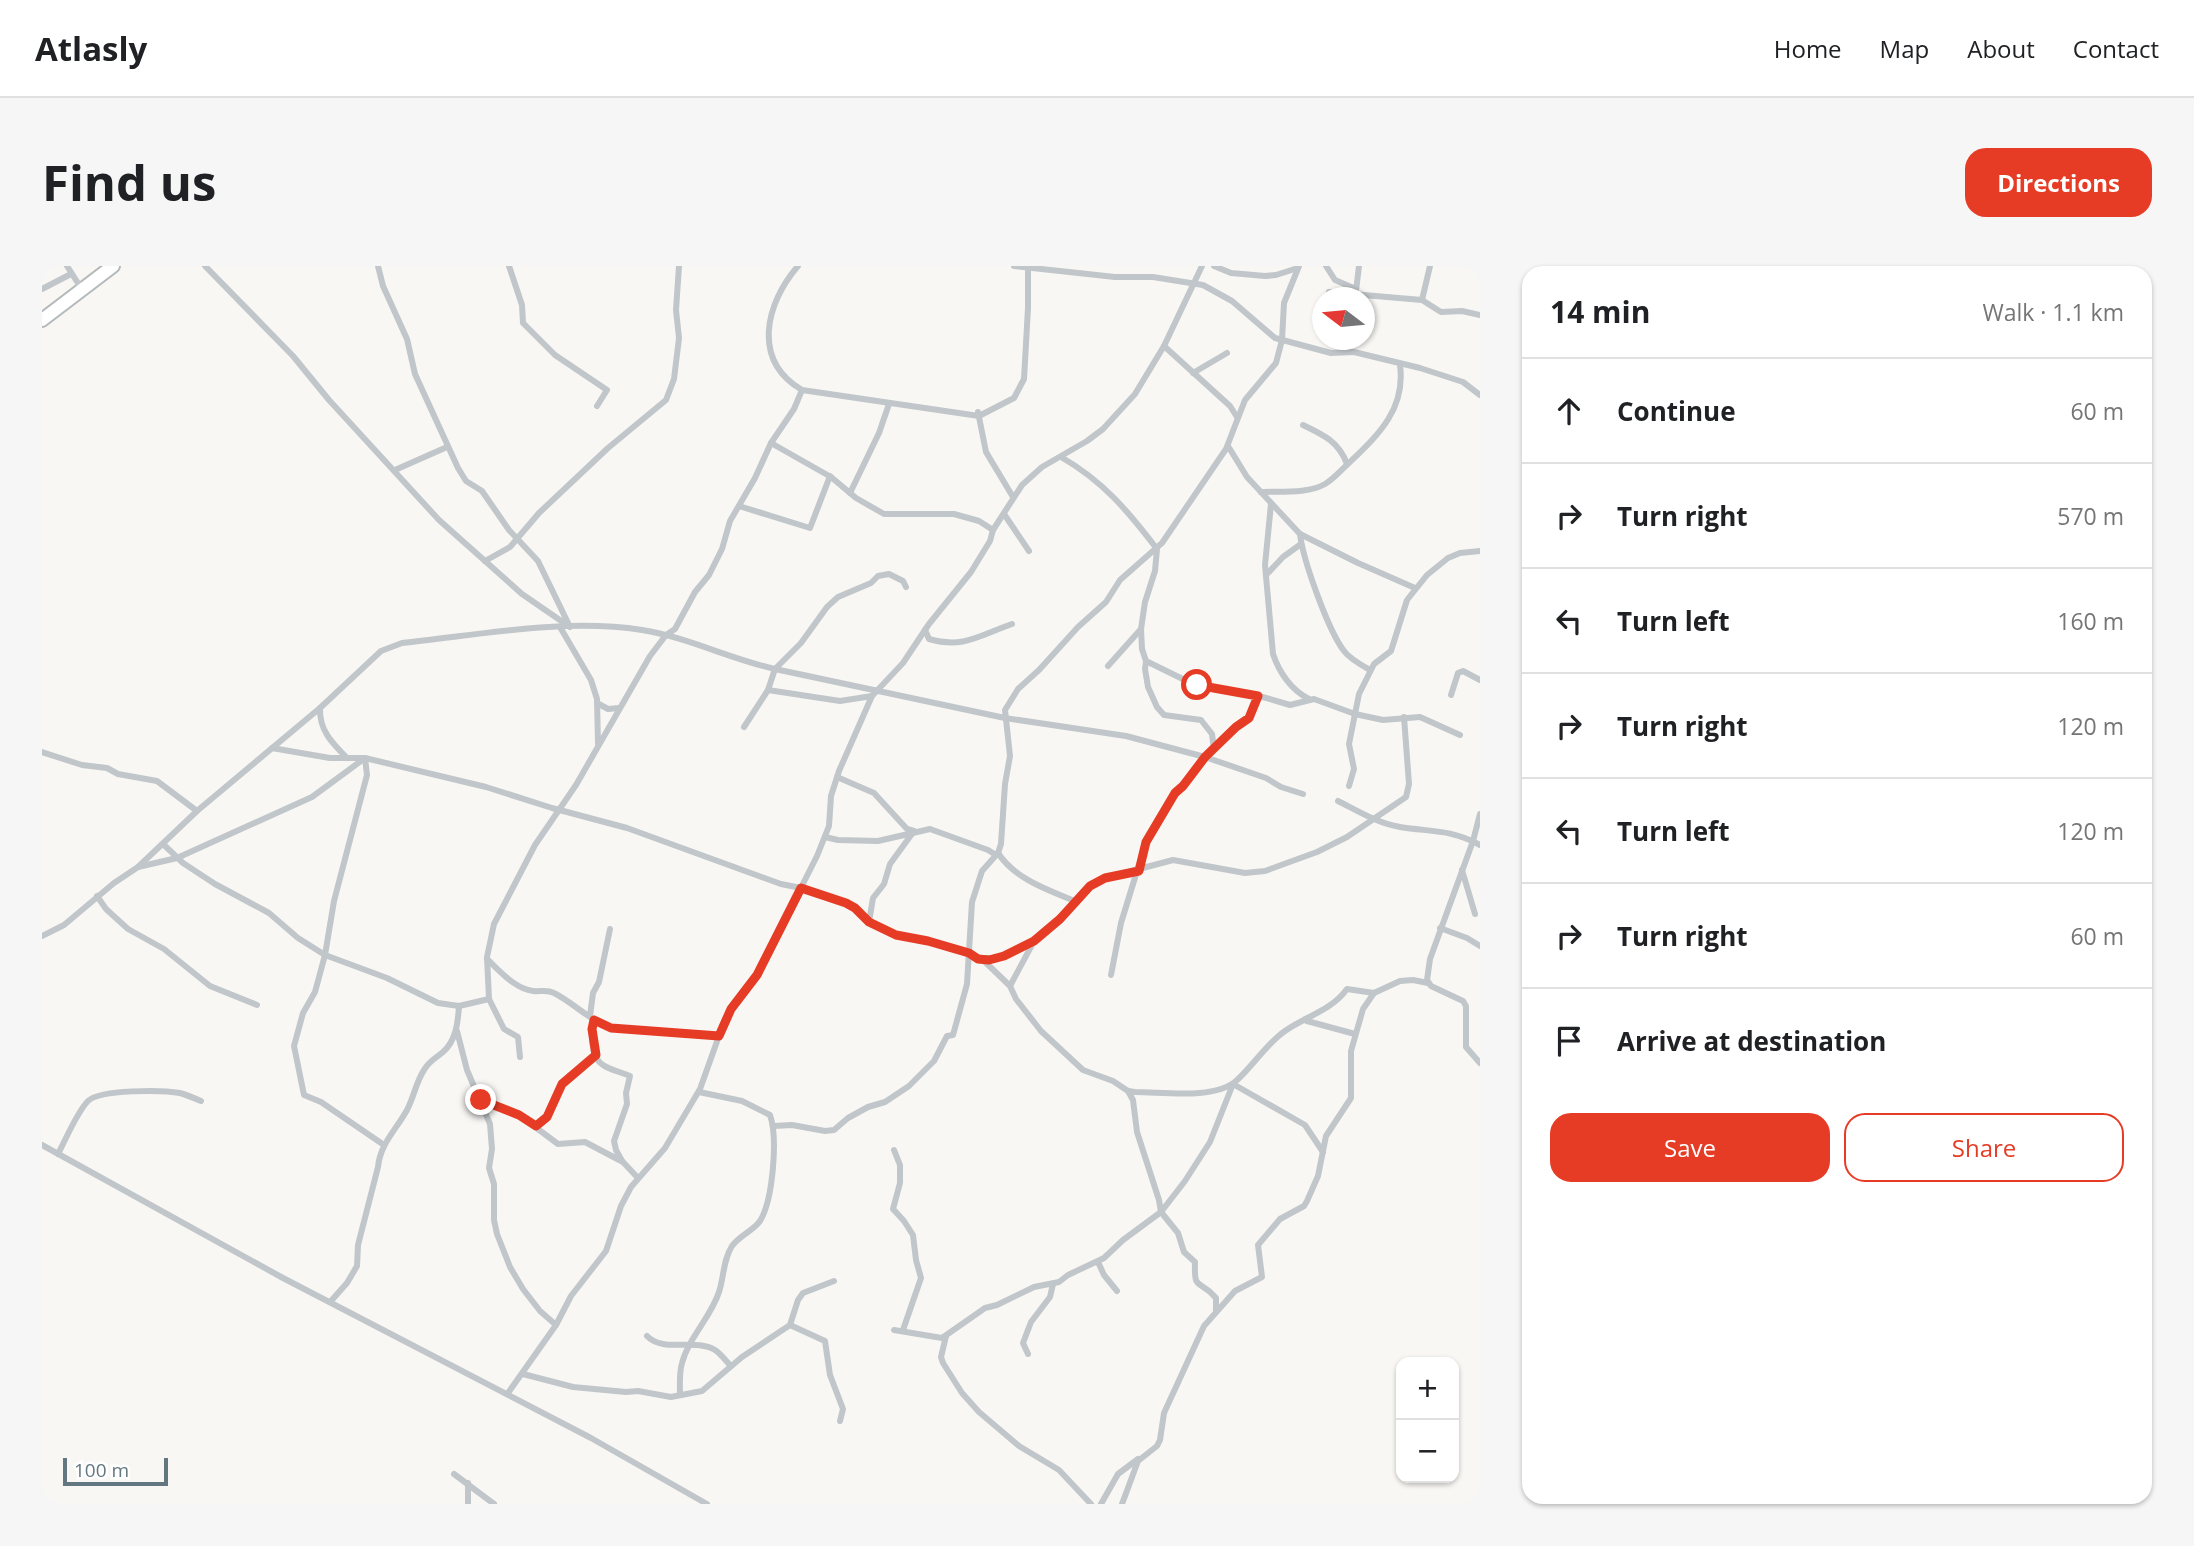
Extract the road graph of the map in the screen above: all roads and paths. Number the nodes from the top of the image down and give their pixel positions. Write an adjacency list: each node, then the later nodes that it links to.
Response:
1 (78, 266): 16 (street)
2 (113, 266): 20 (highway)
3 (205, 266): 43 (street)
4 (378, 266): 40 (street)
5 (509, 266): 34 (street)
6 (679, 266): 53 (street)
7 (798, 266): 31 (street)
8 (1014, 266): 15 (street)
9 (1202, 266): 17 (street)
10 (1214, 266): 14 (street)
11 (1326, 266): 18 (street)
12 (1359, 266): 19 (street)
13 (1430, 266): 23 (street)
14 (1298, 267): 26 (street)
15 (1027, 268): 17 (street); 35 (street)
16 (70, 270): 20 (street); 21 (street)
17 (1195, 283): 26 (street); 27 (street)
18 (1348, 287)
19 (1356, 287)
20 (81, 288): 25 (highway)
21 (42, 289)
22 (1375, 296): 23 (street)
23 (1422, 300): 24 (street)
24 (1480, 315)
25 (42, 320)
26 (1282, 340): 29 (street); 36 (street)
27 (1164, 346): 30 (street); 41 (street)
28 (1227, 353): 30 (street)
29 (1401, 365): 32 (street); 42 (street)
30 (1194, 373): 36 (street)
31 (802, 390): 33 (street); 38 (street)
32 (1480, 395)
33 (890, 404): 35 (street); 46 (street)
34 (597, 406)
35 (978, 414): 47 (street)
36 (1237, 417): 39 (street)
37 (1303, 425): 42 (street)
38 (771, 443): 44 (street); 49 (street)
39 (1228, 446): 45 (street); 55 (street)
40 (447, 447): 43 (street); 53 (street)
41 (1061, 457): 47 (street); 55 (street)
42 (1348, 464): 45 (street)
43 (395, 470): 58 (street)
44 (830, 476): 46 (street); 49 (street)
45 (1261, 492): 48 (street)
46 (850, 493): 51 (street)
47 (1013, 497): 50 (street)
48 (1270, 504): 52 (street); 59 (street)
49 (739, 506): 67 (street)
50 (1004, 514): 51 (street); 56 (street)
51 (993, 530): 66 (street)
52 (1300, 534): 54 (street); 61 (street)
53 (517, 539): 58 (street); 63 (street)
54 (1301, 544): 59 (street); 71 (street)
55 (1157, 549): 65 (street); 83 (street)
56 (1029, 551)
57 (1480, 551): 61 (street)
58 (485, 561): 63 (street)
59 (1266, 575): 78 (street)
60 (906, 587): 70 (street)
61 (1415, 588): 71 (street)
62 (1012, 624): 66 (street)
63 (570, 626): 64 (street); 67 (street)
64 (560, 627): 79 (street); 80 (street)
65 (1141, 629): 68 (street); 69 (street)
66 (925, 630): 74 (street)
67 (666, 635): 70 (street); 81 (street)
68 (1146, 661): 77 (street); 89 (street)
69 (1108, 666)
70 (775, 669): 73 (street); 74 (street)
71 (1370, 670): 82 (street)
72 (1480, 680): 75 (street)
73 (768, 690): 76 (street); 85 (street)
74 (878, 690): 76 (street); 83 (street)
75 (1451, 695)
76 (872, 696): 94 (street)
77 (1258, 696): 78 (street); 89 (street)
78 (1309, 699): 82 (street)
79 (597, 703): 81 (street); 87 (street)
80 (320, 708): 88 (street); 92 (street)
81 (619, 708): 87 (street)
82 (1355, 714): 84 (street); 95 (street)
83 (1005, 718): 91 (street); 106 (street)
84 (1404, 718): 86 (street); 101 (street)
85 (744, 727)
86 (1460, 735)
87 (598, 746): 98 (street)
88 (272, 748): 92 (street); 99 (street)
89 (1214, 749): 91 (street)
90 (42, 752): 99 (street)
91 (1205, 757): 96 (street); 110 (street)
92 (347, 758): 93 (street)
93 (365, 758): 98 (street); 107 (street); 122 (street)
94 (837, 777): 102 (street); 103 (street)
95 (1349, 786)
96 (1303, 794)
97 (1338, 801): 101 (street)
98 (559, 810): 111 (street); 124 (street)
99 (197, 811): 105 (street)
100 (1480, 814): 104 (street)
101 (1374, 819): 104 (street); 110 (street)
102 (914, 831): 103 (street); 106 (street); 115 (street)
103 (825, 837): 111 (street)
104 (1477, 843): 109 (street)
105 (163, 844): 107 (street); 108 (street)
106 (997, 854): 113 (street); 121 (street)
107 (177, 858): 108 (street); 122 (street)
108 (138, 867): 112 (street)
109 (1462, 870): 114 (street); 117 (street)
110 (1139, 871): 113 (street); 125 (street)
111 (801, 888): 115 (street); 136 (street)
112 (97, 896): 118 (street); 130 (street)
113 (1075, 901): 119 (street)
114 (1475, 915)
115 (869, 922): 121 (street)
116 (610, 929): 132 (street)
117 (1440, 929): 120 (street); 126 (street)
118 (42, 936)
119 (1034, 941): 123 (street); 127 (street)
120 (1480, 946)
121 (969, 953): 123 (street); 146 (street)
122 (325, 954): 131 (street); 148 (street)
123 (981, 958): 127 (street)
124 (487, 960): 129 (street); 132 (street)
125 (1111, 975)
126 (1428, 983): 128 (street); 139 (street)
127 (1010, 986): 141 (street)
128 (1374, 993): 133 (street); 135 (street)
129 (489, 999): 131 (street); 138 (street)
130 (257, 1005)
131 (459, 1006): 134 (street)
132 (592, 1018): 136 (street); 137 (street)
133 (1304, 1021): 135 (street); 140 (street)
134 (457, 1029): 143 (street); 148 (street)
135 (1355, 1034): 150 (street)
136 (719, 1036): 142 (street)
137 (596, 1055): 145 (street); 152 (street)
138 (520, 1057)
139 (1480, 1063)
140 (1233, 1084): 141 (street); 150 (street); 154 (street)
141 (1128, 1091): 154 (street)
142 (699, 1092): 146 (street); 153 (street)
143 (481, 1100): 145 (street); 161 (street)
144 (201, 1101): 151 (street)
145 (536, 1126): 152 (street)
146 (774, 1126): 167 (street)
147 (42, 1145): 151 (street)
148 (384, 1145): 159 (street)
149 (894, 1150): 164 (street)
150 (1323, 1153): 160 (street)
151 (58, 1154): 159 (street)
152 (623, 1162): 153 (street)
153 (638, 1178): 161 (street)
154 (1161, 1212): 155 (street); 160 (street)
155 (1098, 1262): 157 (street); 158 (street)
156 (834, 1281): 162 (street)
157 (1053, 1284): 166 (street); 168 (street)
158 (1117, 1291)
159 (331, 1301): 171 (street)
160 (1216, 1312): 174 (street)
161 (556, 1325): 170 (street)
162 (790, 1325): 169 (street); 173 (street)
163 (894, 1329): 164 (street)
164 (903, 1330): 166 (street)
165 (647, 1336): 167 (street)
166 (946, 1336): 180 (street)
167 (690, 1344): 169 (street); 172 (street)
168 (1028, 1354)
169 (731, 1366): 172 (street)
170 (523, 1374): 171 (street); 172 (street)
171 (508, 1393): 179 (street)
172 (680, 1395)
173 (840, 1421)
174 (1142, 1456): 181 (street); 182 (street)
175 (454, 1474): 176 (street)
176 (468, 1483): 177 (street); 178 (street)
177 (468, 1504)
178 (494, 1504)
179 (706, 1504)
180 (1091, 1504)
181 (1101, 1504)
182 (1122, 1504)

